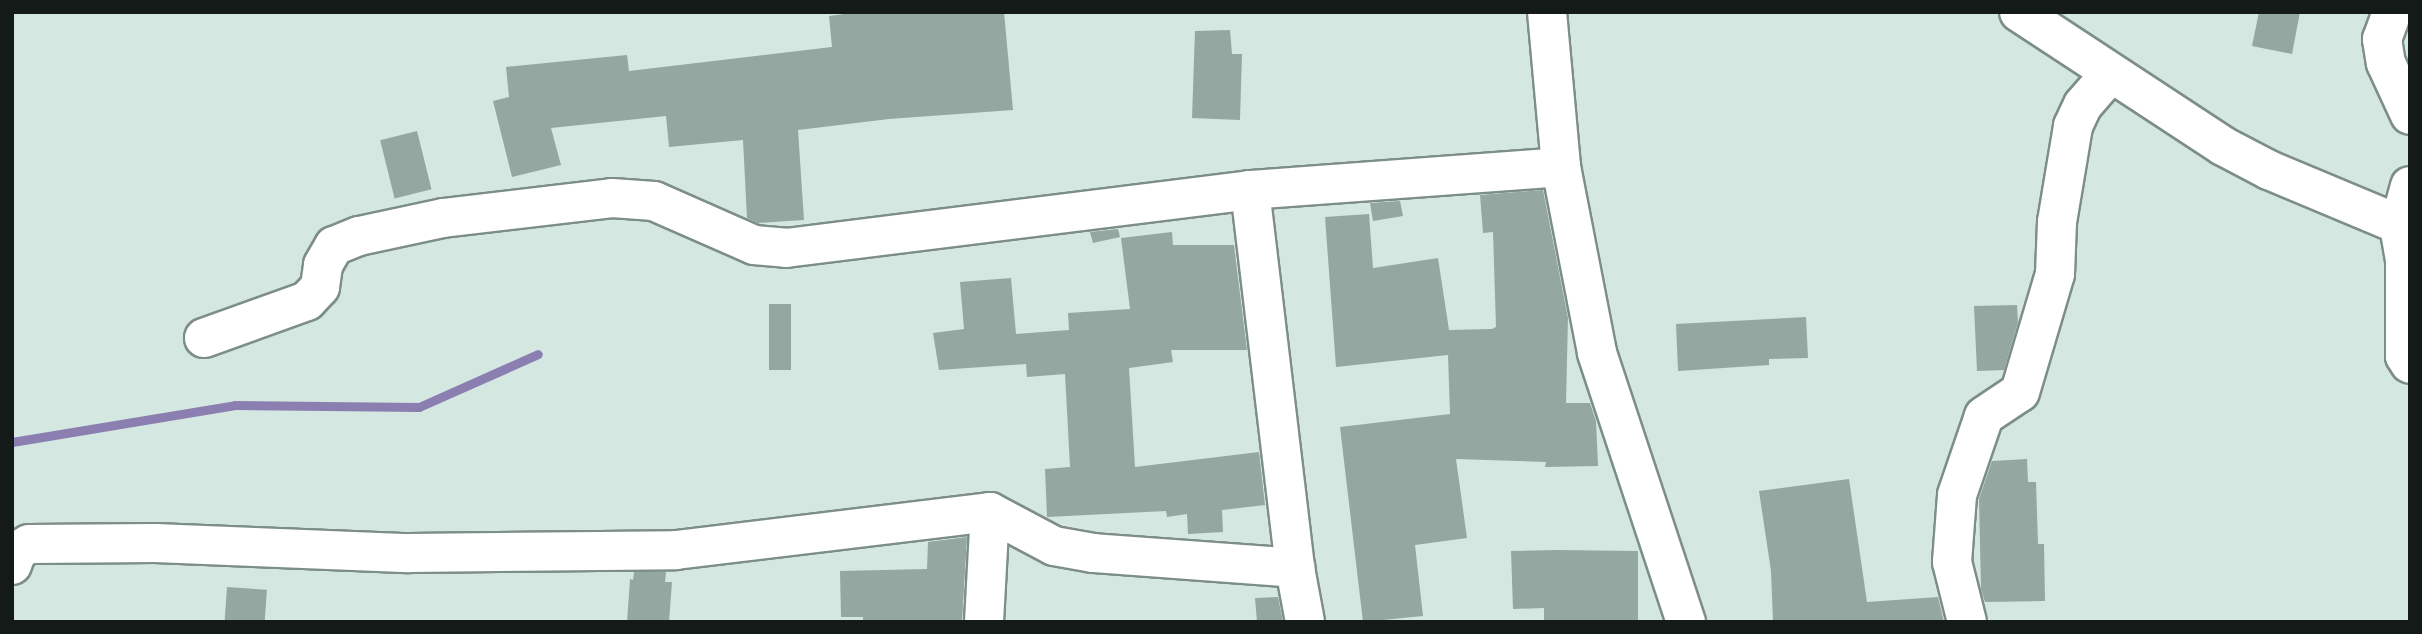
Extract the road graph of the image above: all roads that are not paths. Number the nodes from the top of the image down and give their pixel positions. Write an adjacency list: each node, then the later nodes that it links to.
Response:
1 (1546, 12): 7 (street)
2 (2019, 12): 4 (street)
3 (2392, 12): 6 (street)
4 (2073, 31): 5 (street)
5 (2110, 74): 10 (street); 19 (street)
6 (2410, 115)
7 (1561, 167): 9 (street); 18 (street)
8 (2410, 186): 10 (street)
9 (1250, 190): 11 (street); 15 (street)
10 (2405, 228): 12 (street)
11 (204, 338)
12 (2410, 364)
13 (990, 512): 14 (street); 15 (street); 16 (street)
14 (12, 565)
15 (1295, 568): 17 (street)
16 (985, 622)
17 (1306, 622)
18 (1686, 622)
19 (1967, 622)

